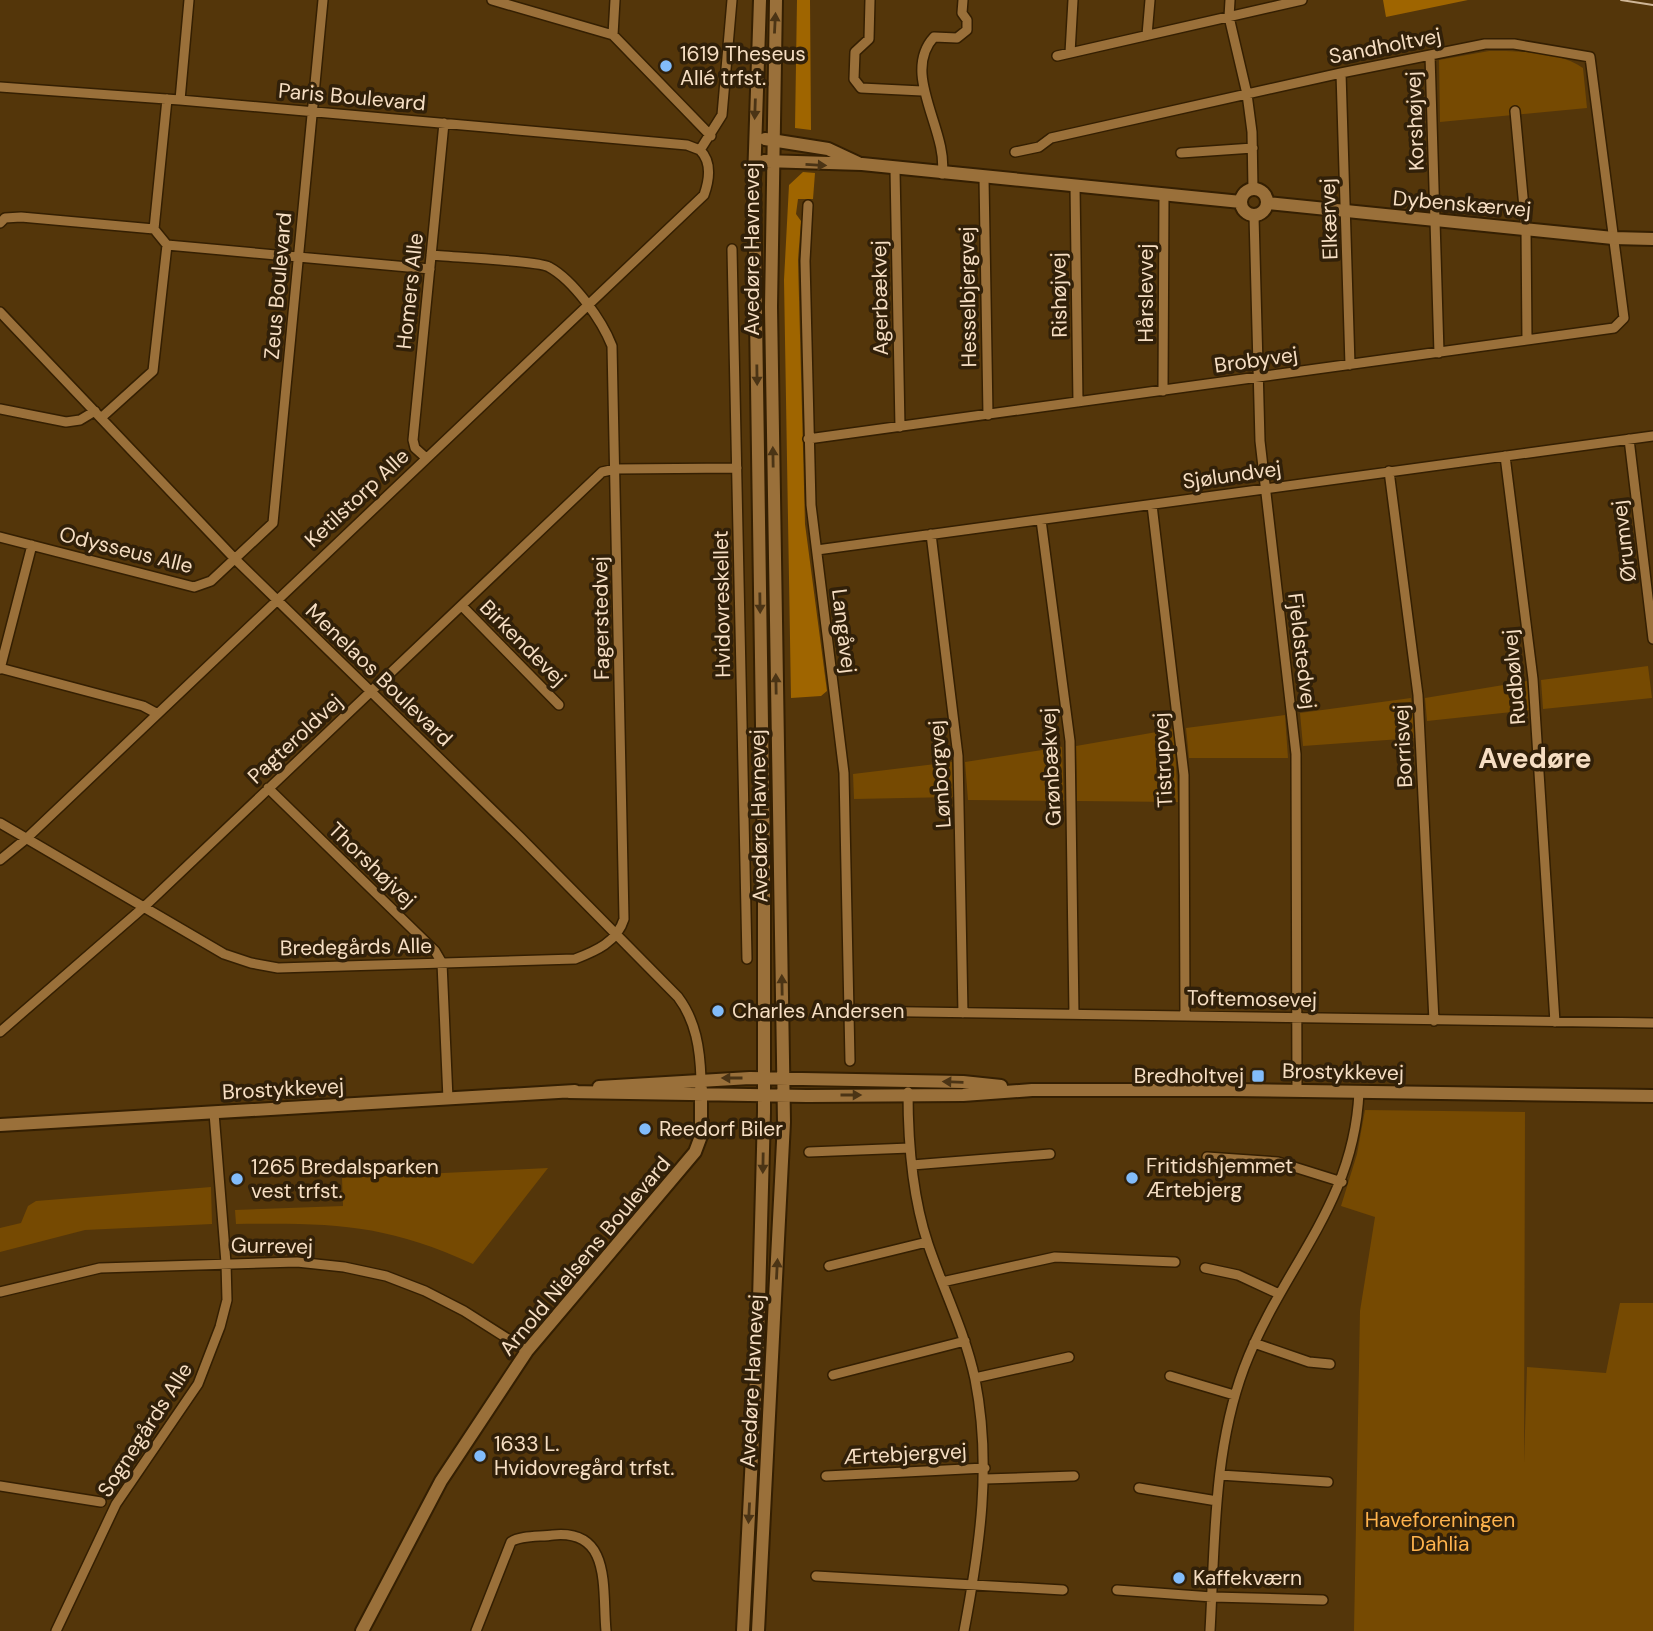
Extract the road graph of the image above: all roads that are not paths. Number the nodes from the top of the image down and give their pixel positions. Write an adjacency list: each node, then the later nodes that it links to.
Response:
1 (190, 0): 25 (street)
2 (323, 0): 26 (street, Zeus Boulevard)
3 (615, 0): 16 (street)
4 (732, 0): 29 (street)
5 (760, 0): 30 (street, Avedøre Havnevej, one-way to 30)
6 (776, 0): 31 (street, Avedøre Havnevej, one-way to 6)
7 (870, 0): 22 (street)
8 (963, 0): 22 (street)
9 (1073, 0): 17 (street)
10 (1150, 0): 15 (street)
11 (1230, 0): 14 (street)
12 (1301, 0): 14 (street)
13 (498, 1): 16 (street)
14 (1229, 17): 15 (street); 23 (street)
15 (1147, 35): 17 (street)
16 (613, 36): 29 (street)
17 (1070, 53): 19 (street)
18 (1430, 55): 20 (street, Sandholtvej); 50 (street, Korshøjvej); 54 (street, Sandholtvej)
19 (1057, 56)
20 (1341, 73): 23 (street, Sandholtvej); 48 (street, Elkærvej)
21 (0, 88): 24 (street, Paris Boulevard)
22 (922, 91): 40 (street)
23 (1247, 94): 32 (street); 34 (street, Sandholtvej)
24 (167, 99): 25 (street, Paris Boulevard); 52 (street)
25 (180, 100): 26 (street, Paris Boulevard)
26 (312, 111): 28 (street, Paris Boulevard); 59 (street, Zeus Boulevard)
27 (1515, 111): 53 (street)
28 (443, 123): 33 (street, Paris Boulevard); 58 (street, Homers Alle)
29 (711, 136): 33 (street)
30 (754, 138): 31 (street); 36 (street, Avedøre Havnevej)
31 (771, 140): 37 (street, Avedøre Havnevej); 38 (street)
32 (1253, 148): 35 (street); 43 (street)
33 (699, 150): 61 (street, Ketilstorp Alle)
34 (1015, 152)
35 (1181, 153)
36 (754, 160): 37 (street); 114 (street, Avedøre Havnevej, one-way to 114)
37 (771, 161): 38 (street, one-way to 38); 115 (street, Avedøre Havnevej, one-way to 37)
38 (862, 164): 39 (street)
39 (895, 170): 40 (street); 72 (street, Agerbækvej)
40 (942, 174): 41 (street)
41 (984, 178): 42 (street); 71 (street, Hesselbjergvej)
42 (1075, 186): 44 (street); 68 (street, Rishøjvej)
43 (1253, 189): 45 (street); 46 (street)
44 (1164, 195): 45 (street); 67 (street, Hårslevvej)
45 (1241, 202): 49 (street)
46 (1268, 204): 48 (street, Dybenskærvej); 49 (street)
47 (808, 205): 74 (street, Langåvej)
48 (1346, 212): 50 (street, Dybenskærvej); 65 (street, Elkærvej)
49 (1254, 216): 66 (street, Fjeldstedvej)
50 (1437, 221): 53 (street, Dybenskærvej); 64 (street, Korshøjvej)
51 (0, 223): 52 (street)
52 (154, 229): 56 (street)
53 (1526, 229): 54 (street, Dybenskærvej); 63 (street)
54 (1613, 238): 55 (street, Dybenskærvej); 63 (street, Brobyvej)
55 (1653, 239)
56 (167, 245): 59 (street); 70 (street)
57 (732, 248): 78 (street, Hvidovreskellet)
58 (431, 255): 60 (street, Homers Alle); 61 (street, Fagerstedvej)
59 (298, 257): 60 (street); 88 (street, Zeus Boulevard)
60 (429, 269): 77 (street, Homers Alle)
61 (589, 304): 77 (street, Ketilstorp Alle); 79 (street, Fagerstedvej)
62 (0, 312): 70 (street, Menelaos Boulevard)
63 (1527, 341): 64 (street, Brobyvej)
64 (1439, 353): 65 (street, Brobyvej)
65 (1350, 365): 66 (street, Brobyvej)
66 (1258, 377): 67 (street, Brobyvej); 81 (street, Fjeldstedvej)
67 (1163, 391): 68 (street, Brobyvej)
68 (1078, 402): 71 (street, Brobyvej)
69 (0, 409): 70 (street)
70 (98, 414): 88 (street, Menelaos Boulevard)
71 (988, 415): 72 (street, Brobyvej)
72 (900, 427): 74 (street, Brobyvej)
73 (1653, 436): 75 (street, Sjølundvej)
74 (808, 439): 87 (street, Langåvej)
75 (1629, 439): 76 (street, Sjølundvej); 91 (street, Ørumvej)
76 (1506, 456): 80 (street, Sjølundvej); 110 (street, Rudbølvej)
77 (425, 457): 89 (street, Ketilstorp Alle)
78 (737, 468): 79 (street); 102 (street, Hvidovreskellet)
79 (615, 469): 90 (street, Pagteroldvej); 101 (street, Fagerstedvej)
80 (1389, 471): 81 (street, Sjølundvej); 109 (street, Borrisvej)
81 (1264, 488): 82 (street, Sjølundvej); 108 (street, Fjeldstedvej)
82 (1152, 505): 83 (street, Sjølundvej); 107 (street, Tistrupvej)
83 (1041, 520): 84 (street, Sjølundvej); 106 (street, Grønbækvej)
84 (931, 534): 87 (street, Sjølundvej); 105 (street, Lønborgvej)
85 (0, 537): 86 (street, Odysseus Alle)
86 (32, 545): 88 (street, Odysseus Alle); 92 (street)
87 (817, 550): 104 (street, Langåvej)
88 (235, 559): 89 (street, Menelaos Boulevard)
89 (275, 600): 93 (street, Menelaos Boulevard); 95 (street, Ketilstorp Alle)
90 (462, 606): 93 (street, Pagteroldvej); 94 (street, Birkendevej)
91 (1653, 639)
92 (0, 669): 95 (street)
93 (371, 692): 96 (street, Pagteroldvej); 101 (street, Menelaos Boulevard)
94 (559, 705)
95 (156, 713): 98 (street, Ketilstorp Alle)
96 (268, 788): 100 (street, Pagteroldvej); 103 (street, Thorshøjvej)
97 (0, 823): 98 (street, Bredegårds Alle)
98 (27, 838): 99 (street, Ketilstorp Alle); 100 (street, Bredegårds Alle)
99 (0, 860)
100 (144, 907): 103 (street, Bredegårds Alle); 112 (street, Pagteroldvej)
101 (616, 935): 103 (street, Bredegårds Alle); 116 (street, Menelaos Boulevard)
102 (747, 960)
103 (442, 963): 127 (street)
104 (850, 1011): 105 (street, Toftemosevej); 113 (street, Langåvej)
105 (964, 1013): 106 (street, Toftemosevej)
106 (1074, 1014): 107 (street, Toftemosevej)
107 (1185, 1016): 108 (street, Toftemosevej)
108 (1298, 1017): 109 (street, Toftemosevej); 119 (street, Fjeldstedvej)
109 (1434, 1021): 110 (street, Toftemosevej)
110 (1555, 1022): 111 (street, Toftemosevej)
111 (1653, 1023)
112 (0, 1032)
113 (850, 1061)
114 (763, 1078): 115 (street, Brostykkevej); 116 (street, Brostykkevej, one-way to 116); 123 (street, Avedøre Havnevej)
115 (783, 1078): 117 (street, Brostykkevej); 124 (street, Avedøre Havnevej)
116 (701, 1079): 120 (street, Brostykkevej); 122 (street, Arnold Nielsens Boulevard)
117 (908, 1080): 118 (street, Brostykkevej, one-way to 117); 125 (street, Ærtebjergvej)
118 (1032, 1090): 119 (street, Brostykkevej); 125 (street, Brostykkevej)
119 (1297, 1091): 121 (street, Brostykkevej)
120 (569, 1092): 122 (street, Brostykkevej); 127 (street, Brostykkevej)
121 (1359, 1092): 126 (street, Brostykkevej); 135 (street)
122 (701, 1094): 123 (street, Brostykkevej); 146 (street, Arnold Nielsens Boulevard)
123 (764, 1095): 124 (street, Brostykkevej); 173 (street, Avedøre Havnevej, one-way to 173)
124 (783, 1095): 125 (street, Brostykkevej, one-way to 125); 174 (street, Avedøre Havnevej, one-way to 124)
125 (908, 1095): 130 (street, Ærtebjergvej)
126 (1653, 1096)
127 (448, 1099): 128 (street, Brostykkevej)
128 (214, 1113): 129 (street, Brostykkevej); 137 (street, Sognegårds Alle)
129 (0, 1125)
130 (911, 1147): 131 (street); 134 (street, Ærtebjergvej)
131 (809, 1152)
132 (1050, 1154): 134 (street)
133 (1207, 1157): 135 (street)
134 (912, 1165): 136 (street, Ærtebjergvej)
135 (1342, 1182): 143 (street)
136 (927, 1242): 139 (street); 141 (street, Ærtebjergvej)
137 (226, 1262): 142 (street, Gurrevej); 146 (street, Gurrevej); 169 (street, Sognegårds Alle)
138 (1175, 1262): 141 (street)
139 (829, 1266)
140 (1205, 1268): 143 (street)
141 (942, 1282): 144 (street, Ærtebjergvej)
142 (0, 1292)
143 (1277, 1293): 145 (street)
144 (965, 1341): 149 (street); 151 (street, Ærtebjergvej)
145 (1254, 1343): 148 (street); 152 (street)
146 (527, 1351): 170 (street, Arnold Nielsens Boulevard)
147 (1069, 1357): 151 (street)
148 (1330, 1364)
149 (833, 1375)
150 (1170, 1376): 152 (street)
151 (975, 1378): 153 (street, Ærtebjergvej)
152 (1234, 1395): 154 (street)
153 (985, 1468): 155 (street, Ærtebjergvej); 157 (street, Ærtebjergvej)
154 (1220, 1475): 158 (street); 161 (street)
155 (826, 1476)
156 (1074, 1476): 157 (street, Ærtebjergvej)
157 (985, 1479): 164 (street, Ærtebjergvej)
158 (1328, 1482)
159 (0, 1486): 162 (street)
160 (1139, 1488): 161 (street)
161 (1217, 1501): 167 (street)
162 (101, 1502)
163 (817, 1576): 164 (street)
164 (973, 1584): 165 (street); 175 (street, Ærtebjergvej)
165 (1063, 1590)
166 (1117, 1590): 167 (street)
167 (1212, 1597): 168 (street); 176 (street)
168 (1323, 1600)
169 (56, 1631)
170 (362, 1631)
171 (476, 1631): 172 (street)
172 (606, 1631)
173 (743, 1631)
174 (758, 1631)
175 (964, 1631)
176 (1210, 1631)

